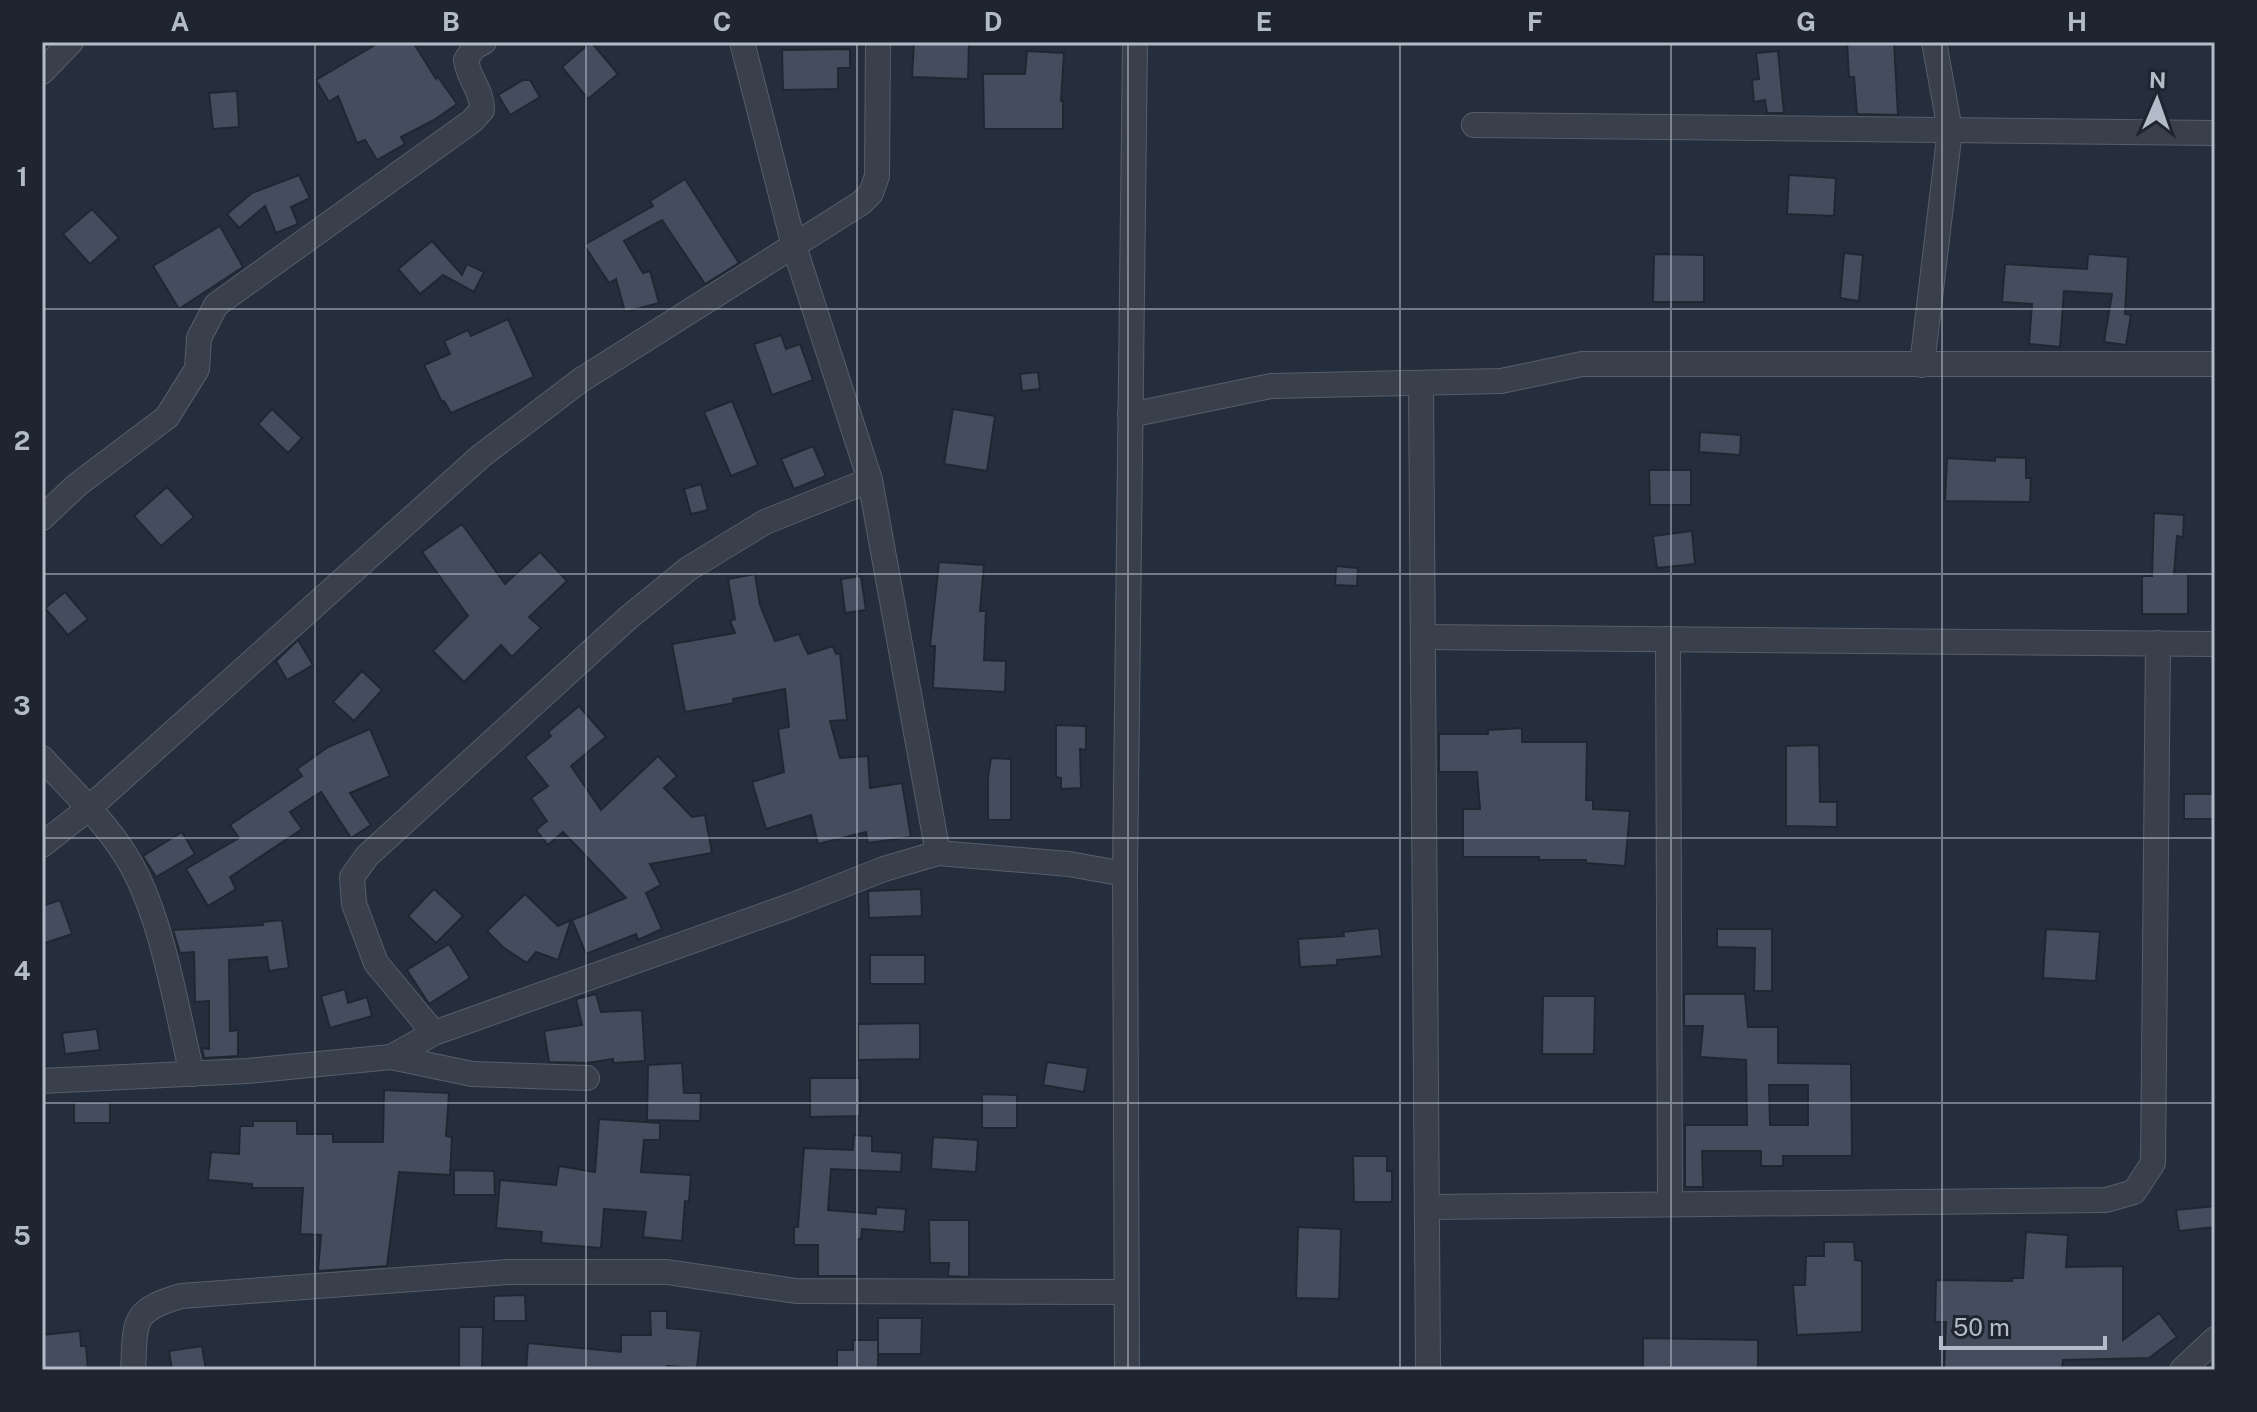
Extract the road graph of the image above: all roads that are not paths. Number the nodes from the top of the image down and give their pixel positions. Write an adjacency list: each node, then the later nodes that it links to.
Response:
1 (71, 42): 7 (street)
2 (484, 42): 17 (street)
3 (742, 42): 11 (street)
4 (878, 42): 11 (street)
5 (1135, 42): 15 (street)
6 (1934, 42): 9 (street)
7 (42, 72)
8 (1474, 125): 9 (street)
9 (1950, 130): 10 (street); 13 (street)
10 (2215, 133)
11 (794, 246): 16 (street); 23 (street)
12 (2215, 364): 13 (street)
13 (1922, 365): 14 (street)
14 (1421, 383): 15 (street); 18 (street)
15 (1130, 415): 26 (street)
16 (870, 480): 25 (street); 27 (street)
17 (42, 518)
18 (1423, 637): 19 (street); 33 (street)
19 (1668, 639): 20 (street); 32 (street)
20 (2158, 643): 21 (street); 32 (street)
21 (2215, 644)
22 (42, 758): 23 (street)
23 (88, 809): 24 (street); 29 (street)
24 (42, 845)
25 (938, 853): 26 (street); 27 (street)
26 (1125, 874): 34 (street)
27 (434, 1033): 28 (street)
28 (391, 1057): 29 (street); 30 (street)
29 (192, 1074): 31 (street)
30 (587, 1078)
31 (42, 1081)
32 (1670, 1204): 33 (street)
33 (1427, 1207): 38 (street)
34 (1126, 1292): 36 (street); 37 (street)
35 (2215, 1339): 39 (street)
36 (133, 1370)
37 (1127, 1370)
38 (1428, 1370)
39 (2182, 1370)

